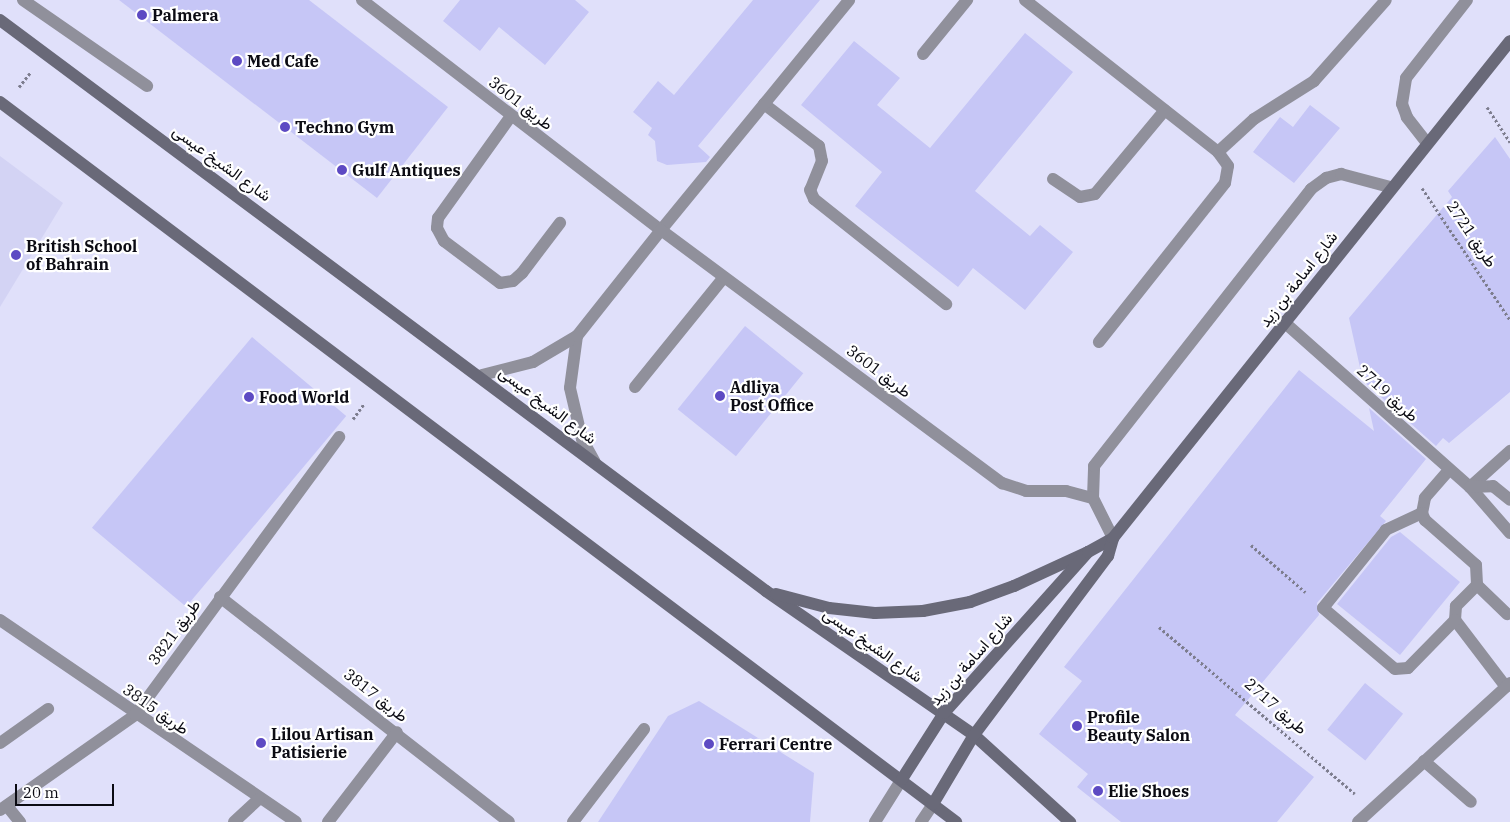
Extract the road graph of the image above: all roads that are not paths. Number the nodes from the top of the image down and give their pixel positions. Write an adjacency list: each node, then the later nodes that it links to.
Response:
1 (23, 0): 11 (street)
2 (849, 0): 13 (street)
3 (967, 0): 10 (street)
4 (1025, 0): 14 (street)
5 (1386, 0): 17 (street)
6 (1467, 0): 16 (street)
7 (370, 2): 15 (street, طريق 3601)
8 (0, 20): 27 (main road, شارع الشيخ عيسى)
9 (1510, 41): 16 (main road, شارع اسامة بن زيد)
10 (923, 54)
11 (147, 86)
12 (0, 102): 55 (main road)
13 (764, 104): 21 (street); 23 (street)
14 (1165, 110): 17 (street); 18 (street)
15 (511, 116): 20 (street); 21 (street, طريق 3601)
16 (1427, 143): 19 (main road, شارع اسامة بن زيد)
17 (1218, 152): 26 (street)
18 (1053, 179)
19 (1390, 187): 24 (main road, شارع اسامة بن زيد); 34 (street)
20 (560, 223)
21 (661, 230): 22 (street, طريق 3601); 25 (street)
22 (724, 277): 28 (street); 34 (street, طريق 3601)
23 (946, 304)
24 (1284, 322): 32 (street, طريق 2719); 38 (main road, شارع اسامة بن زيد)
25 (577, 336): 27 (street); 31 (street)
26 (1100, 342)
27 (482, 375): 31 (main road, شارع الشيخ عيسى)
28 (635, 387)
29 (339, 437): 42 (street, طريق 3821)
30 (1510, 451): 33 (street)
31 (595, 462): 41 (main road, شارع الشيخ عيسى)
32 (1449, 470): 33 (street, طريق 2719); 36 (street)
33 (1470, 487): 35 (street); 37 (street, طريق 2719)
34 (1093, 498): 38 (street)
35 (1510, 500)
36 (1422, 512): 40 (street); 45 (street)
37 (1510, 533)
38 (1114, 538): 39 (main road, شارع اسامة بن زيد); 52 (main road, شارع اسامة بن زيد)
39 (1088, 552): 41 (main road); 48 (main road, شارع اسامة بن زيد)
40 (1477, 585): 43 (street); 45 (street)
41 (766, 591): 48 (main road, شارع الشيخ عيسى)
42 (220, 596): 49 (street, طريق 3821); 51 (street, طريق 3817)
43 (1507, 614)
44 (0, 620): 49 (street, طريق 3815)
45 (1455, 620): 46 (street)
46 (1508, 685): 54 (street)
47 (48, 709): 53 (street)
48 (944, 713): 52 (main road, شارع الشيخ عيسى); 55 (main road, شارع اسامة بن زيد)
49 (134, 715): 56 (street, طريق 3815); 59 (street, طريق 3821)
50 (644, 729): 65 (street)
51 (397, 732): 63 (street); 64 (street, طريق 3817)
52 (974, 735): 58 (main road, شارع اسامة بن زيد); 69 (main road, شارع الشيخ عيسى)
53 (0, 743)
54 (1424, 761): 57 (street); 70 (street)
55 (902, 779): 58 (main road); 66 (street, شارع اسامة بن زيد)
56 (259, 799): 61 (street); 62 (street, طريق 3815)
57 (1471, 802)
58 (933, 804): 67 (street, شارع اسامة بن زيد); 68 (main road)
59 (4, 808): 60 (street)
60 (20, 822)
61 (234, 822)
62 (296, 822)
63 (328, 822)
64 (509, 822)
65 (573, 822)
66 (875, 822)
67 (921, 822)
68 (956, 822)
69 (1070, 822)
70 (1358, 822)

